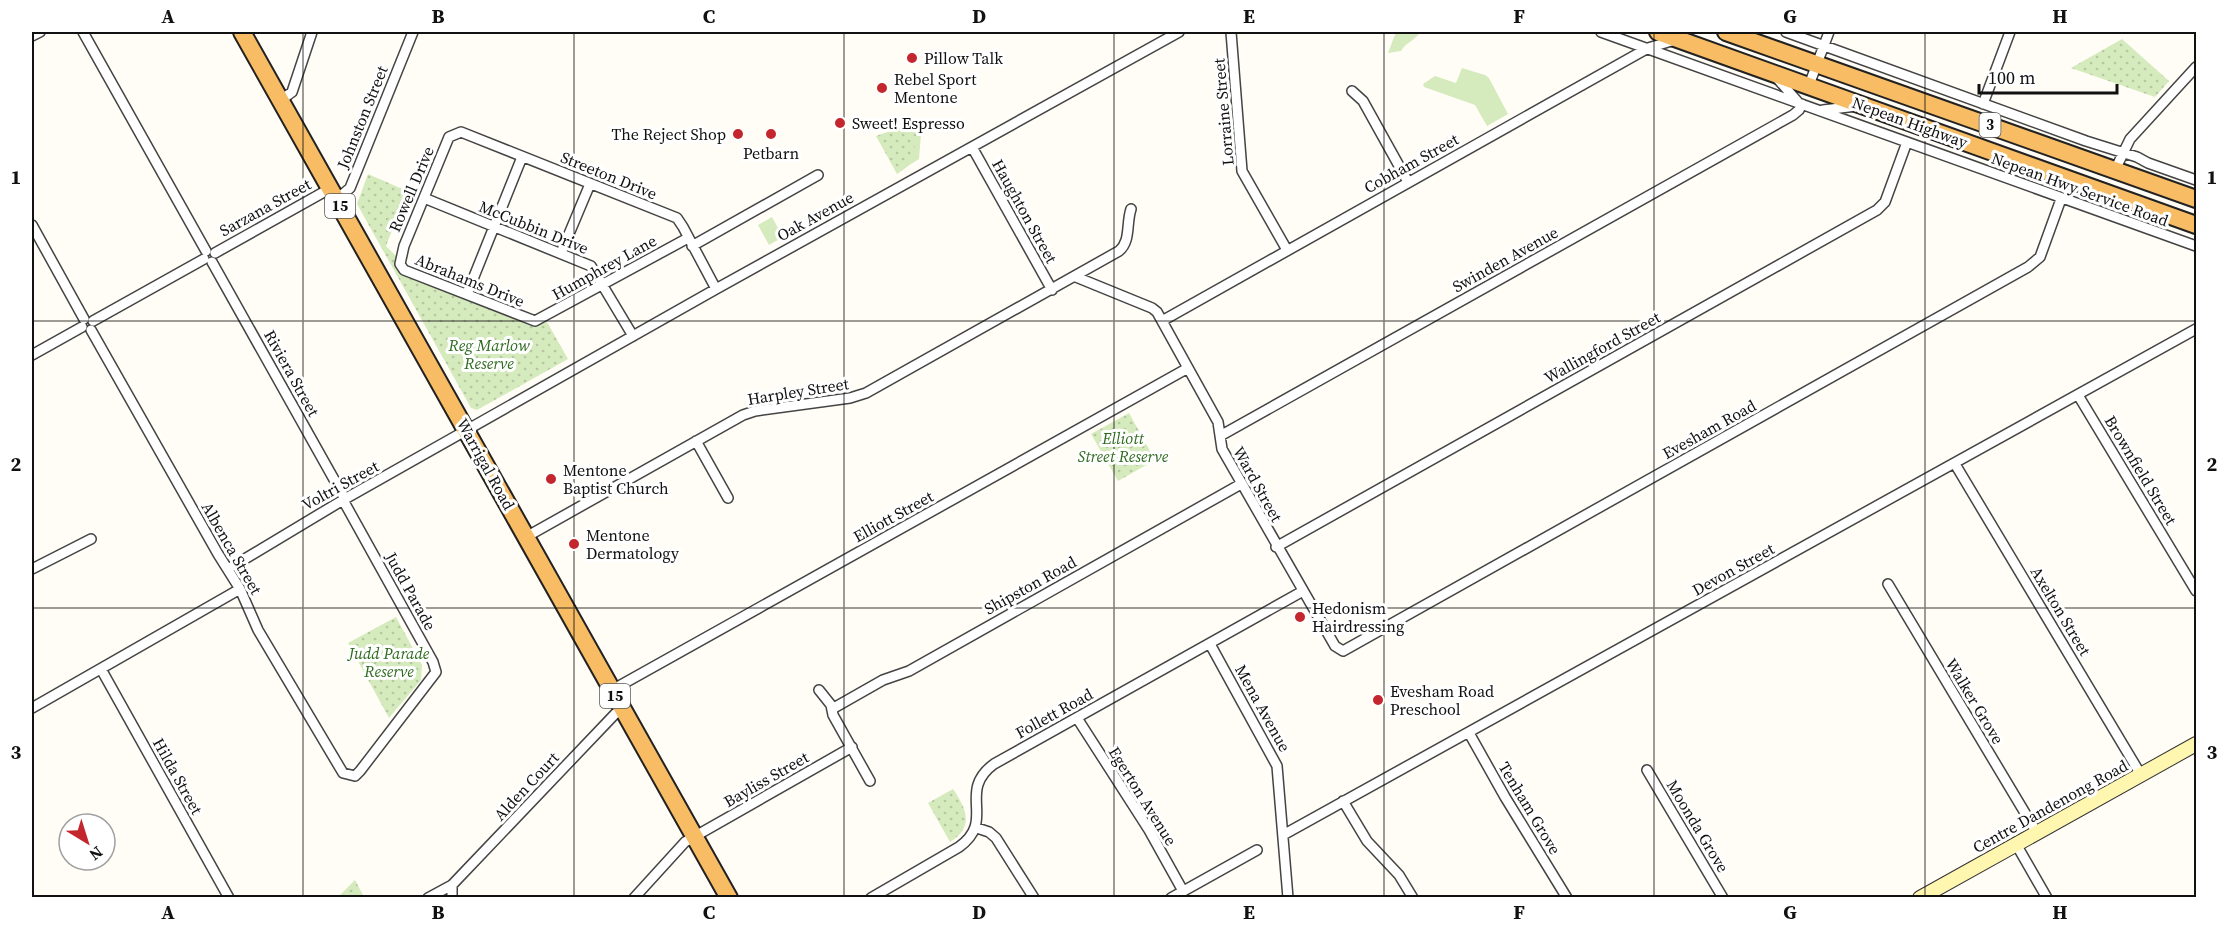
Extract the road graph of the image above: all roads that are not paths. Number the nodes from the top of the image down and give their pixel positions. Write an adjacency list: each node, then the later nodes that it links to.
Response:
1 (40, 32): 14 (street)
2 (83, 32): 51 (street, Riviera Street)
3 (242, 32): 23 (highway, Warrigal Road / 15)
4 (312, 32): 23 (street)
5 (412, 32): 42 (street, Johnston Street)
6 (1179, 32): 30 (street, Oak Avenue)
7 (1231, 32): 49 (street, Lorraine Street)
8 (1601, 32): 17 (street, Nepean Hwy Service Road)
9 (1658, 32): 15 (highway, Nepean Highway / 3)
10 (1726, 32): 18 (highway, Nepean Highway / 3)
11 (1786, 32): 16 (street)
12 (1829, 32): 16 (street)
13 (2010, 32): 25 (street)
14 (32, 36)
15 (1679, 39): 17 (street, Cobham Street); 20 (highway, Nepean Highway / 3)
16 (1824, 45): 18 (street); 25 (street)
17 (1648, 48): 24 (street, Nepean Hwy Service Road); 36 (street, Cobham Street)
18 (1816, 64): 21 (street); 33 (highway, Nepean Highway / 3)
19 (2196, 67): 31 (street)
20 (1768, 70): 21 (highway, Nepean Highway / 3); 24 (street, Nepean Hwy Service Road)
21 (1809, 85): 26 (highway, Nepean Highway / 3)
22 (1352, 91): 36 (street)
23 (281, 100): 38 (highway, Warrigal Road / 15)
24 (1800, 104): 27 (street, Nepean Hwy Service Road); 67 (street, Swinden Avenue)
25 (1983, 104): 31 (street)
26 (1866, 105): 27 (street, Nepean Hwy Service Road); 45 (highway, Nepean Highway / 3)
27 (1818, 110): 29 (street, Nepean Hwy Service Road)
28 (455, 133): 32 (street, Streeton Drive); 39 (street, Rowell Drive)
29 (1906, 142): 40 (street, Nepean Hwy Service Road); 75 (street, Wallingford Street)
30 (972, 147): 55 (street, Oak Avenue); 56 (street, Haughton Street)
31 (2122, 152): 33 (street); 35 (street)
32 (522, 157): 37 (street, Streeton Drive); 46 (street)
33 (2115, 170): 41 (highway, Nepean Highway / 3)
34 (818, 175): 47 (street, Humphrey Lane)
35 (2196, 180)
36 (1408, 182): 49 (street, Cobham Street)
37 (590, 184): 47 (street, Streeton Drive); 50 (street)
38 (330, 188): 42 (highway, Warrigal Road / 15); 51 (street, Sarzana Street)
39 (424, 198): 46 (street, McCubbin Drive); 52 (street, Rowell Drive)
40 (2061, 199): 48 (street, Nepean Hwy Service Road); 83 (street, Evesham Road)
41 (2196, 200)
42 (342, 208): 66 (highway, Warrigal Road / 15)
43 (1131, 209): 53 (street, Harpley Street)
44 (32, 225): 60 (street, Albenca Street)
45 (2196, 225)
46 (493, 226): 50 (street, McCubbin Drive); 57 (street)
47 (690, 242): 54 (street, Humphrey Lane); 55 (street, Streeton Drive)
48 (2196, 246)
49 (1287, 250): 59 (street, Cobham Street)
50 (561, 253): 54 (street, McCubbin Drive)
51 (209, 256): 60 (street, Sarzana Street); 72 (street, Riviera Street)
52 (399, 260): 57 (street, Abrahams Drive)
53 (1076, 277): 56 (street, Harpley Street); 59 (street, Ward Street)
54 (604, 285): 58 (street, Humphrey Lane); 62 (street, McCubbin Drive)
55 (716, 289): 62 (street, Oak Avenue)
56 (1052, 290): 68 (street, Harpley Street)
57 (467, 294): 58 (street, Abrahams Drive)
58 (535, 321)
59 (1162, 321): 64 (street, Ward Street)
60 (88, 324): 63 (street, Sarzana Street); 77 (street, Albenca Street)
61 (2196, 329): 65 (street, Devon Street)
62 (633, 336): 66 (street, Oak Avenue)
63 (32, 356)
64 (1188, 368): 67 (street, Ward Street); 85 (street, Elliott Street)
65 (2078, 395): 69 (street, Devon Street); 81 (street, Brownfield Street)
66 (468, 430): 72 (street, Voltri Street); 73 (highway, Warrigal Road / 15)
67 (1220, 436): 70 (street, Ward Street)
68 (696, 441): 71 (street); 73 (street, Harpley Street)
69 (1955, 464): 91 (street, Devon Street); 95 (street, Axelton Street)
70 (1241, 484): 75 (street, Ward Street); 89 (street, Shipston Road)
71 (728, 498)
72 (344, 499): 77 (street, Voltri Street); 96 (street, Judd Parade)
73 (526, 537): 85 (highway, Warrigal Road / 15)
74 (91, 539): 76 (street)
75 (1276, 547): 80 (street, Ward Street)
76 (32, 569)
77 (228, 569): 79 (street, Albenca Street)
78 (1888, 584): 100 (street, Walker Grove)
79 (240, 590): 84 (street); 96 (street, Albenca Street)
80 (1303, 591): 82 (street, Follett Road); 83 (street, Ward Street)
81 (2196, 591)
82 (1210, 644): 90 (street, Follett Road); 101 (street, Mena Avenue)
83 (1337, 649)
84 (101, 669): 87 (street); 107 (street, Hilda Street)
85 (612, 690): 88 (highway, Warrigal Road / 15)
86 (819, 690): 89 (street)
87 (32, 708)
88 (622, 709): 102 (highway, Warrigal Road / 15); 105 (street, Alden Court)
89 (832, 709): 93 (street)
90 (1077, 718): 99 (street, Follett Road); 106 (street, Egerton Avenue)
91 (1469, 733): 98 (street, Devon Street); 117 (street, Tenham Grove)
92 (2196, 744): 95 (main road, Centre Dandenong Road)
93 (852, 747): 97 (street); 102 (street, Bayliss Street)
94 (1647, 770): 118 (street, Moonda Grove)
95 (2141, 775): 100 (main road, Centre Dandenong Road)
96 (350, 776)
97 (870, 781)
98 (1343, 801): 101 (street, Devon Street); 116 (street)
99 (977, 828): 112 (street); 113 (street)
100 (2037, 833): 103 (main road, Centre Dandenong Road)
101 (1283, 835): 115 (street, Mena Avenue)
102 (694, 837): 110 (street, Bayliss Street); 111 (highway, Warrigal Road / 15)
103 (2016, 844): 119 (main road, Centre Dandenong Road); 120 (street)
104 (1257, 850): 106 (street)
105 (452, 885): 108 (street, Alden Court); 109 (street)
106 (1183, 891): 114 (street)
107 (229, 897)
108 (428, 897)
109 (452, 897)
110 (634, 897)
111 (729, 897)
112 (871, 897)
113 (1034, 897)
114 (1171, 897)
115 (1288, 897)
116 (1413, 897)
117 (1567, 897)
118 (1723, 897)
119 (1920, 897)
120 (2047, 897)

